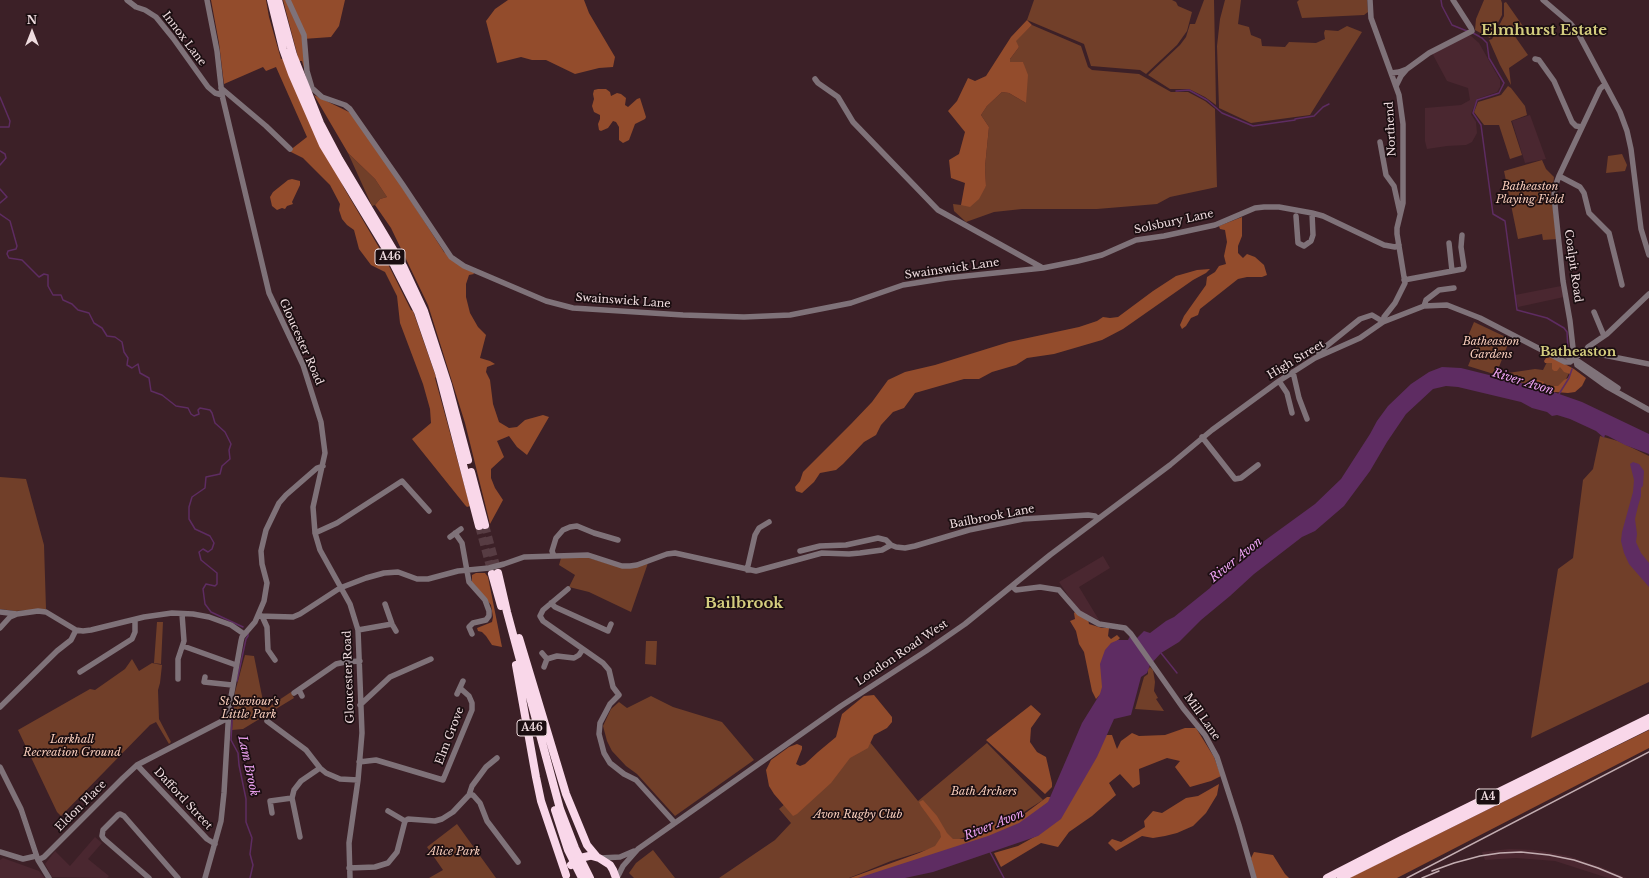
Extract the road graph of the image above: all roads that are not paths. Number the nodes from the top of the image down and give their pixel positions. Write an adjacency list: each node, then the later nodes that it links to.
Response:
1 (127, 0): 16 (street, Innox Lane)
2 (207, 0): 15 (street, Gloucester Road)
3 (271, 0): 4 (highway, A46)
4 (278, 0)
5 (288, 0): 28 (street, Swainswick Lane)
6 (1370, 0): 11 (street, Northend)
7 (1453, 0): 10 (street)
8 (1546, 1): 13 (street)
9 (1535, 59): 17 (street)
10 (1407, 69): 11 (street); 14 (street)
11 (1391, 73): 14 (street, Northend)
12 (815, 79): 28 (street)
13 (1605, 84): 17 (street); 27 (street)
14 (1396, 86): 22 (street, Northend)
15 (221, 88): 16 (street, Gloucester Road); 19 (street)
16 (222, 95): 51 (street, Gloucester Road)
17 (1582, 127): 20 (street)
18 (1380, 142): 22 (street)
19 (290, 149)
20 (1558, 176): 31 (street); 40 (street, Coalpit Road)
21 (1312, 213): 23 (street); 26 (street, Solsbury Lane); 28 (street, Solsbury Lane)
22 (1400, 213): 26 (street, Northend)
23 (1296, 216)
24 (1462, 235): 29 (street)
25 (1449, 243): 29 (street)
26 (1398, 245): 30 (street, Northend)
27 (1649, 255)
28 (1043, 268)
29 (1452, 271): 30 (street)
30 (1405, 282): 36 (street)
31 (1622, 285)
32 (1454, 288): 34 (street)
33 (1649, 294): 37 (street)
34 (1424, 306): 36 (street, High Street); 40 (street, High Street)
35 (1594, 312): 37 (street)
36 (1383, 322): 39 (street, High Street); 39 (street)
37 (1604, 336): 38 (street)
38 (1585, 352): 40 (street); 41 (street)
39 (1319, 356): 42 (street, High Street)
40 (1575, 359): 44 (street); 45 (street)
41 (1649, 364)
42 (1293, 372): 43 (street, High Street); 47 (street)
43 (1279, 381): 46 (street); 48 (street, High Street)
44 (1649, 406)
45 (1649, 410)
46 (1292, 413)
47 (1307, 419)
48 (1202, 437): 49 (street, High Street); 50 (street)
49 (1170, 465): 53 (street, London Road West)
50 (1258, 465)
51 (323, 466): 56 (street, Gloucester Road); 74 (street)
52 (428, 511): 56 (street)
53 (1098, 519): 60 (street, Bailbrook Lane); 65 (street, London Road West)
54 (769, 522): 64 (street)
55 (461, 529): 57 (street)
56 (315, 533): 66 (street, Gloucester Road)
57 (455, 533): 58 (street); 63 (street)
58 (450, 537)
59 (618, 540): 62 (street)
60 (891, 545): 61 (street, Bailbrook Lane); 64 (street, Bailbrook Lane)
61 (800, 551)
62 (554, 556): 63 (street, Bailbrook Lane); 64 (street, Bailbrook Lane)
63 (468, 570): 66 (street, Bailbrook Lane); 83 (street)
64 (746, 570)
65 (1012, 586): 119 (street, London Road West); 137 (street, Mill Lane)
66 (340, 588): 74 (street, Bailbrook Lane); 80 (street, Gloucester Road)
67 (568, 589): 69 (street)
68 (502, 590): 92 (highway, A46); 124 (highway); 135 (highway, A46)
69 (552, 603): 77 (street); 85 (street)
70 (385, 604): 76 (street)
71 (0, 612): 72 (street)
72 (17, 614): 78 (street); 79 (street)
73 (182, 614): 75 (street); 82 (street); 84 (street)
74 (260, 616): 82 (street); 89 (street)
75 (135, 620): 79 (street); 94 (street)
76 (392, 624): 80 (street); 81 (street)
77 (611, 624)
78 (0, 628)
79 (76, 630): 103 (street)
80 (358, 630): 90 (street, Gloucester Road)
81 (396, 631)
82 (244, 634): 91 (street)
83 (472, 634)
84 (183, 646): 91 (street); 96 (street)
85 (583, 649): 88 (street); 119 (street)
86 (542, 653): 88 (street)
87 (431, 659): 102 (street)
88 (547, 659): 93 (street)
89 (274, 660)
90 (360, 661): 101 (street); 102 (street, Gloucester Road)
91 (236, 665): 98 (street)
92 (516, 665): 128 (highway); 134 (highway, A46)
93 (544, 667)
94 (80, 672)
95 (204, 677): 98 (street)
96 (178, 680)
97 (462, 681): 99 (street, Elm Grove)
98 (232, 685): 104 (street)
99 (460, 688): 100 (street, Elm Grove); 109 (street, Elm Grove)
100 (457, 694)
101 (302, 696)
102 (360, 705): 109 (street, Gloucester Road)
103 (0, 707)
104 (228, 718): 110 (street, Eldon Place); 121 (street)
105 (1649, 718): 138 (highway, A4)
106 (267, 721): 112 (street)
107 (1649, 725): 139 (highway, A4)
108 (497, 758): 114 (street)
109 (359, 762): 113 (street, Gloucester Road)
110 (137, 766): 121 (street, Dafford Street); 125 (street, Eldon Place)
111 (0, 767): 125 (street)
112 (320, 768): 113 (street); 115 (street)
113 (358, 780): 127 (street, Gloucester Road)
114 (469, 795): 118 (street); 126 (street)
115 (292, 798): 117 (street); 120 (street)
116 (388, 811): 118 (street)
117 (272, 813)
118 (405, 821): 127 (street)
119 (675, 823): 122 (street, London Road West)
120 (300, 837)
121 (215, 844): 132 (street)
122 (638, 849): 124 (street, London Road West); 136 (street, London Road West)
123 (0, 852): 125 (street)
124 (595, 857): 128 (highway, bridge); 136 (highway)
125 (37, 858): 129 (street)
126 (518, 862)
127 (349, 868): 133 (street, Gloucester Road)
128 (565, 877)
129 (49, 878)
130 (149, 878): 131 (street)
131 (178, 878)
132 (205, 878)
133 (350, 878)
134 (582, 878)
135 (590, 878)
136 (616, 878)
137 (1254, 878)
138 (1327, 878)
139 (1341, 878)

